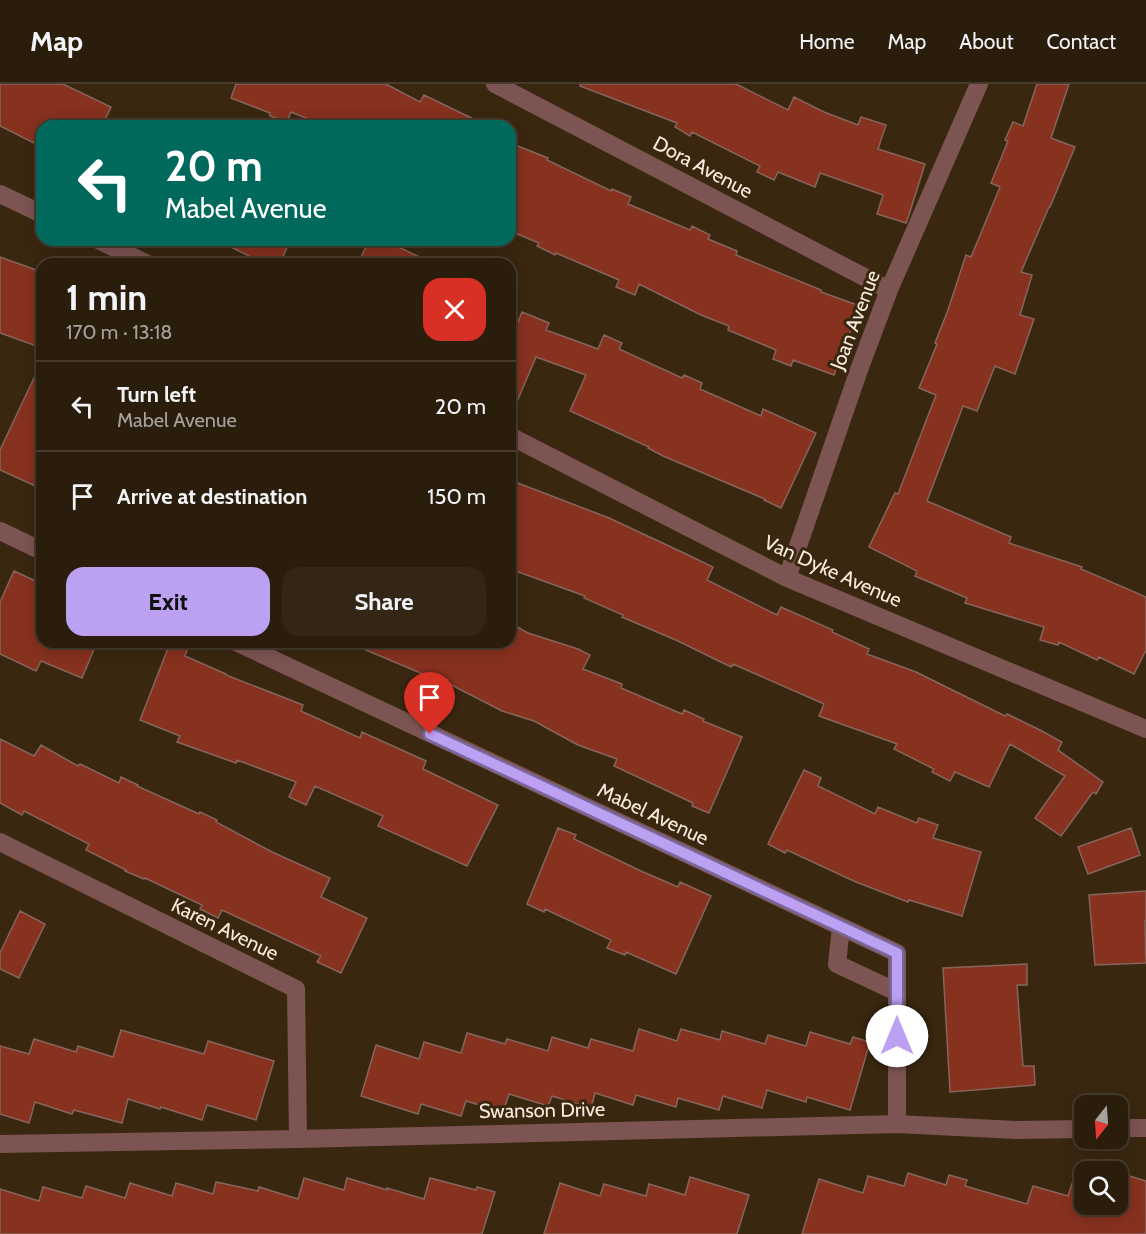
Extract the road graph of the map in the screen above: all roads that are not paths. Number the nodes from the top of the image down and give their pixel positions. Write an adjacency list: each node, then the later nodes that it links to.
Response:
1 (495, 84): 7 (street, Dora Avenue)
2 (979, 84): 7 (street, Joan Avenue)
3 (0, 194): 4 (street)
4 (36, 211)
5 (110, 246): 6 (street)
6 (136, 258)
7 (889, 290): 11 (street, Joan Avenue)
8 (516, 439): 11 (street, Van Dyke Avenue)
9 (0, 531): 10 (street)
10 (36, 547)
11 (787, 578): 13 (street, Van Dyke Avenue)
12 (249, 648): 15 (street, Mabel Avenue)
13 (1146, 729)
14 (0, 842): 21 (street, Karen Avenue)
15 (841, 927): 16 (street, Mabel Avenue); 16 (street)
16 (897, 992): 17 (street, Mabel Avenue)
17 (897, 1124): 20 (street, Swanson Drive); 21 (street, Swanson Drive)
18 (1128, 1128): 19 (street)
19 (1146, 1128)
20 (1074, 1129)
21 (298, 1139): 22 (street, Swanson Drive)
22 (0, 1144)

